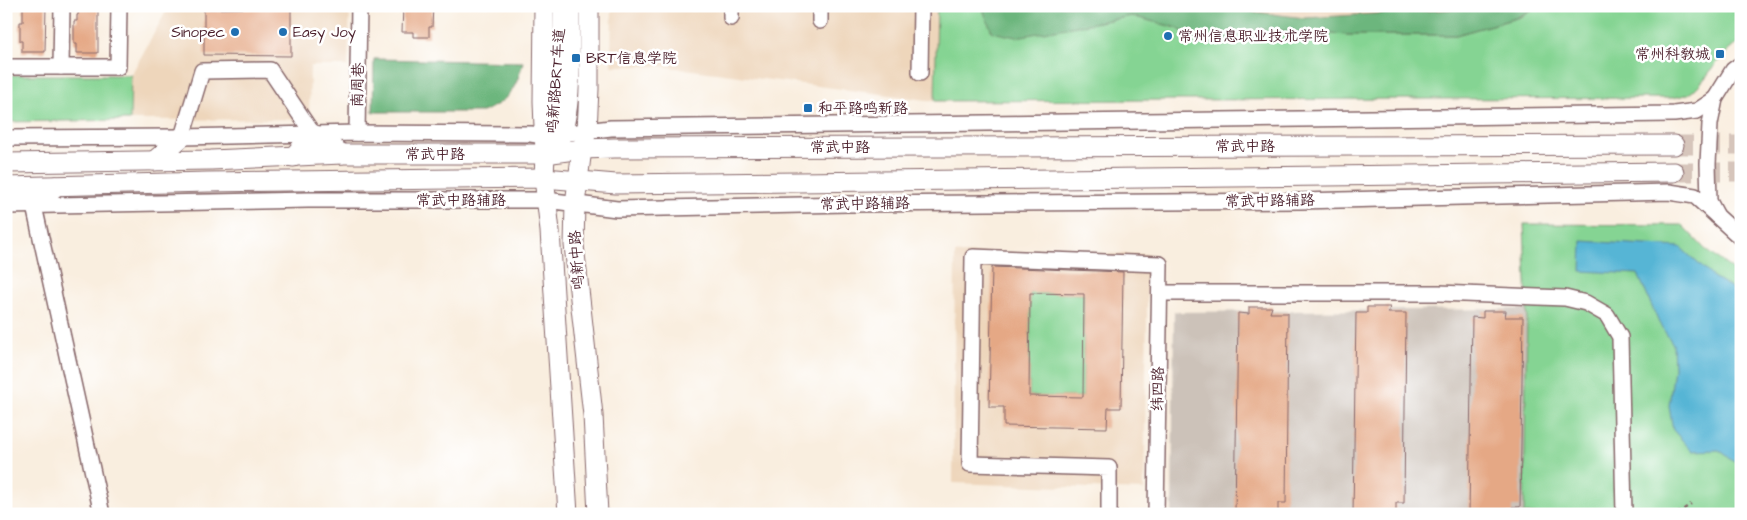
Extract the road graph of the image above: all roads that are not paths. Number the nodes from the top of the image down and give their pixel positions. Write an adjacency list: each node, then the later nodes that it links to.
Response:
1 (62, 6): 11 (street)
2 (120, 6): 11 (street)
3 (359, 6): 15 (street, 南周巷)
4 (544, 6): 19 (main road, 鸣新中路)
5 (561, 6): 19 (street, 鸣新路BRT车道)
6 (572, 6): 19 (street, 鸣新路BRT车道)
7 (589, 6): 14 (main road, 鸣新中路)
8 (921, 6): 12 (street)
9 (1741, 64): 13 (street)
10 (6, 67): 11 (street)
11 (61, 67)
12 (920, 73)
13 (1715, 100): 14 (street); 35 (street)
14 (587, 131): 19 (street); 21 (main road, 鸣新中路)
15 (358, 133): 16 (street); 19 (street)
16 (313, 134): 17 (street); 17 (street); 22 (main road); 23 (main road)
17 (182, 137): 18 (street); 24 (main road)
18 (6, 138)
19 (553, 142): 21 (main road, 常武中路); 22 (main road, 常武中路); 27 (main road, 鸣新中路)
20 (1674, 145): 21 (main road, 常武中路)
21 (582, 149): 28 (main road, 鸣新中路)
22 (342, 154): 23 (main road, 常武中路)
23 (293, 157): 24 (main road, 常武中路)
24 (154, 161): 25 (main road, 常武中路)
25 (6, 163)
26 (1674, 172): 28 (main road, 常武中路)
27 (544, 178): 28 (main road, 常武中路); 29 (main road, 常武中路); 31 (main road, 鸣新中路); 32 (main road)
28 (578, 181): 32 (main road, 鸣新中路)
29 (56, 186): 30 (main road, 常武中路); 34 (main road)
30 (9, 187): 34 (main road)
31 (546, 200): 32 (street, 常武中路辅路); 34 (street, 常武中路辅路); 39 (main road, 鸣新中路)
32 (575, 204): 35 (street, 常武中路辅路); 40 (main road, 鸣新中路)
33 (6, 206): 34 (street, 常武中路辅路)
34 (34, 206): 38 (street)
35 (1717, 216): 36 (street, 常武中路辅路)
36 (1741, 238)
37 (1160, 293): 41 (street, 纬四路); 42 (street, 纬四路); 43 (street)
38 (102, 514)
39 (568, 514)
40 (598, 514)
41 (1109, 514)
42 (1156, 514)
43 (1624, 514)

